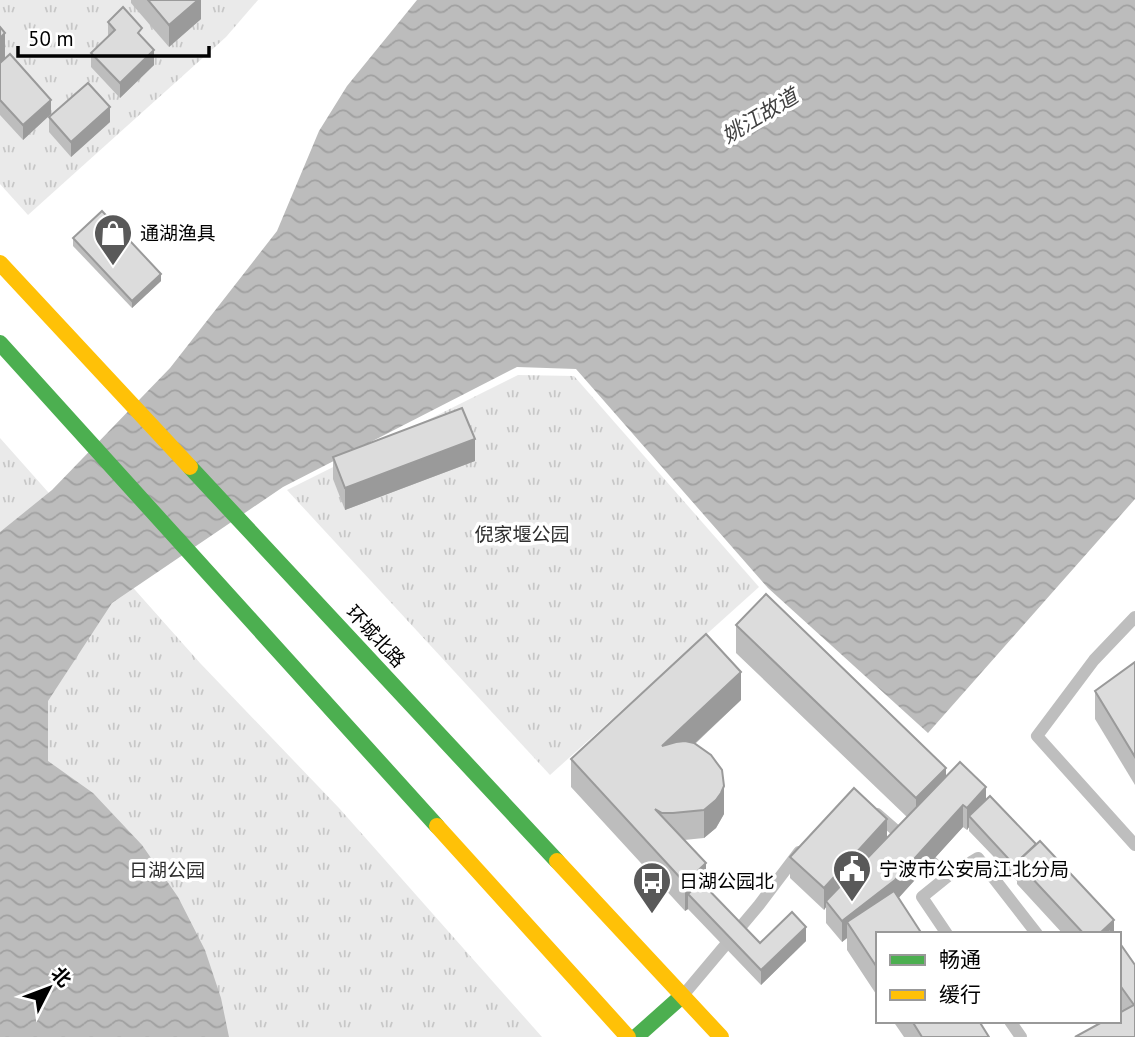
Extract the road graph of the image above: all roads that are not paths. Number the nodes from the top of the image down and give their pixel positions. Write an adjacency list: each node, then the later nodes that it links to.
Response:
1 (0, 263): 10 (main road, 环城北路)
2 (0, 343): 11 (main road)
3 (1135, 617): 6 (lane)
4 (864, 804): 7 (lane)
5 (808, 841): 10 (lane)
6 (1135, 845)
7 (948, 876): 8 (lane); 9 (lane)
8 (946, 932)
9 (1035, 932)
10 (682, 996): 12 (main road); 13 (main road, 环城北路)
11 (628, 1037)
12 (636, 1037)
13 (721, 1037)

